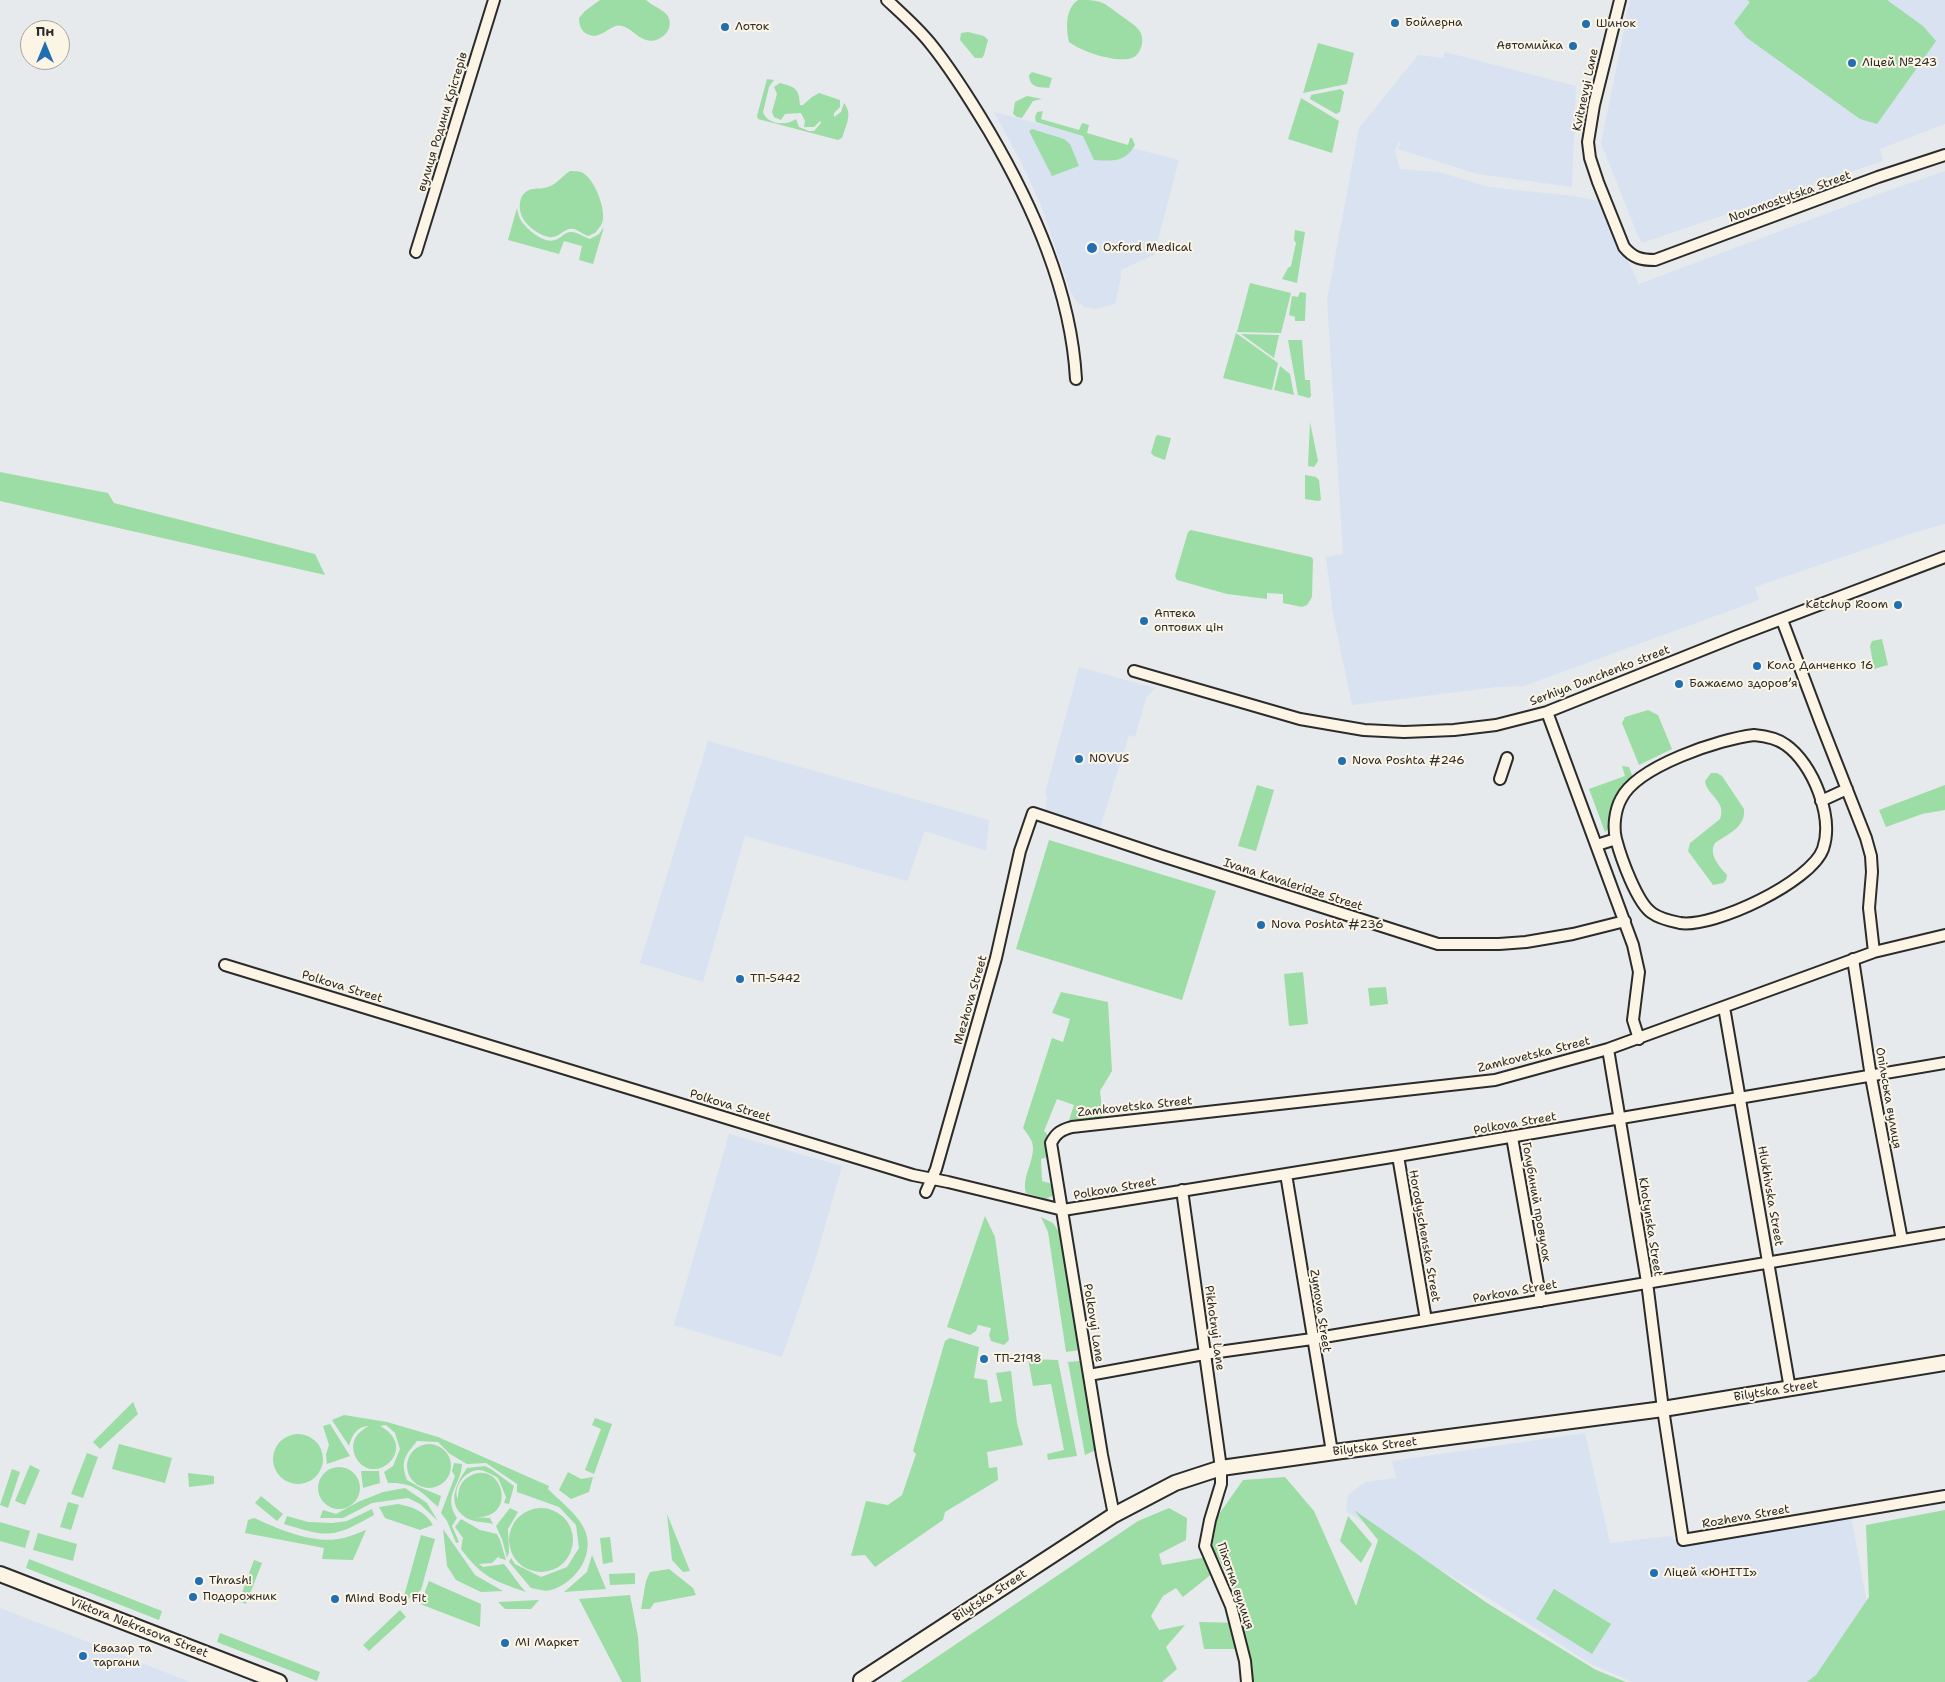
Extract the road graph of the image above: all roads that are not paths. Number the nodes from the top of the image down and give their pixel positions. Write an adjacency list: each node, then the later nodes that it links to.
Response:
1 (494, 0): 5 (street, вулиця Родини Крістерів)
2 (887, 0): 7 (street)
3 (1620, 0): 6 (street, Kvitnevyi Lane)
4 (1945, 155): 6 (street, Novomostytska Street)
5 (416, 252)
6 (1643, 260)
7 (1076, 379)
8 (1945, 557): 9 (street, Serhiya Danchenko street)
9 (1782, 620): 11 (street, Serhiya Danchenko street); 14 (street)
10 (1134, 671): 11 (street, Serhiya Danchenko street)
11 (1547, 712): 18 (street)
12 (1508, 758): 13 (street)
13 (1500, 779)
14 (1847, 789): 15 (street); 21 (street)
15 (1821, 801): 17 (street); 17 (street)
16 (1033, 813): 19 (street, Ivana Kavaleridze Street); 35 (street, Mezhova Street)
17 (1616, 839): 18 (street)
18 (1597, 845): 19 (street)
19 (1625, 921): 25 (street)
20 (1945, 935): 21 (street, Zamkovetska Street)
21 (1874, 952): 22 (street, Zamkovetska Street)
22 (1853, 959): 24 (street, Zamkovetska Street); 28 (street, Опільська вулиця)
23 (225, 965): 35 (street, Polkova Street)
24 (1724, 1007): 25 (street, Zamkovetska Street); 29 (street, Hlukhivska Street)
25 (1639, 1039): 26 (street, Zamkovetska Street)
26 (1608, 1049): 30 (street, Khotynska Street); 31 (street, Zamkovetska Street)
27 (1945, 1063): 28 (street, Polkova Street)
28 (1871, 1077): 29 (street, Polkova Street); 40 (street, Опільська вулиця)
29 (1741, 1099): 30 (street, Polkova Street); 41 (street, Hlukhivska Street)
30 (1619, 1118): 32 (street, Polkova Street); 42 (street, Khotynska Street)
31 (1055, 1135): 38 (street, Polkovyi Lane)
32 (1512, 1137): 33 (street, Polkova Street); 43 (street, Голубиний провулок)
33 (1398, 1156): 34 (street, Polkova Street); 44 (street, Horodyschenska Street)
34 (1286, 1174): 36 (street, Polkova Street); 45 (street, Zymova Street)
35 (932, 1179): 37 (street, Mezhova Street); 38 (street, Polkova Street)
36 (1182, 1190): 38 (street, Polkova Street); 46 (street, Pikhotnyi Lane)
37 (926, 1192)
38 (1063, 1210): 48 (street, Polkovyi Lane)
39 (1945, 1233): 40 (street, Parkova Street)
40 (1902, 1240): 41 (street, Parkova Street)
41 (1769, 1261): 42 (street, Parkova Street); 49 (street, Hlukhivska Street)
42 (1647, 1282): 43 (street, Parkova Street); 50 (street, Khotynska Street)
43 (1541, 1300): 44 (street, Parkova Street)
44 (1426, 1320): 45 (street, Parkova Street)
45 (1312, 1339): 46 (street, Parkova Street); 51 (street, Zymova Street)
46 (1204, 1354): 48 (street, Parkova Street); 52 (street, Pikhotnyi Lane)
47 (1945, 1363): 49 (main road, Bilytska Street)
48 (1089, 1375): 54 (street, Polkovyi Lane)
49 (1790, 1389): 50 (main road, Bilytska Street)
50 (1663, 1409): 51 (main road, Bilytska Street); 53 (street, Rozheva Street)
51 (1332, 1452): 52 (main road, Bilytska Street)
52 (1221, 1468): 54 (main road, Bilytska Street); 58 (street, Піхотна вулиця)
53 (1945, 1496)
54 (1114, 1515): 57 (main road, Bilytska Street)
55 (0, 1574): 56 (main road, Viktora Nekrasova Street)
56 (279, 1682)
57 (862, 1682)
58 (1246, 1682)

